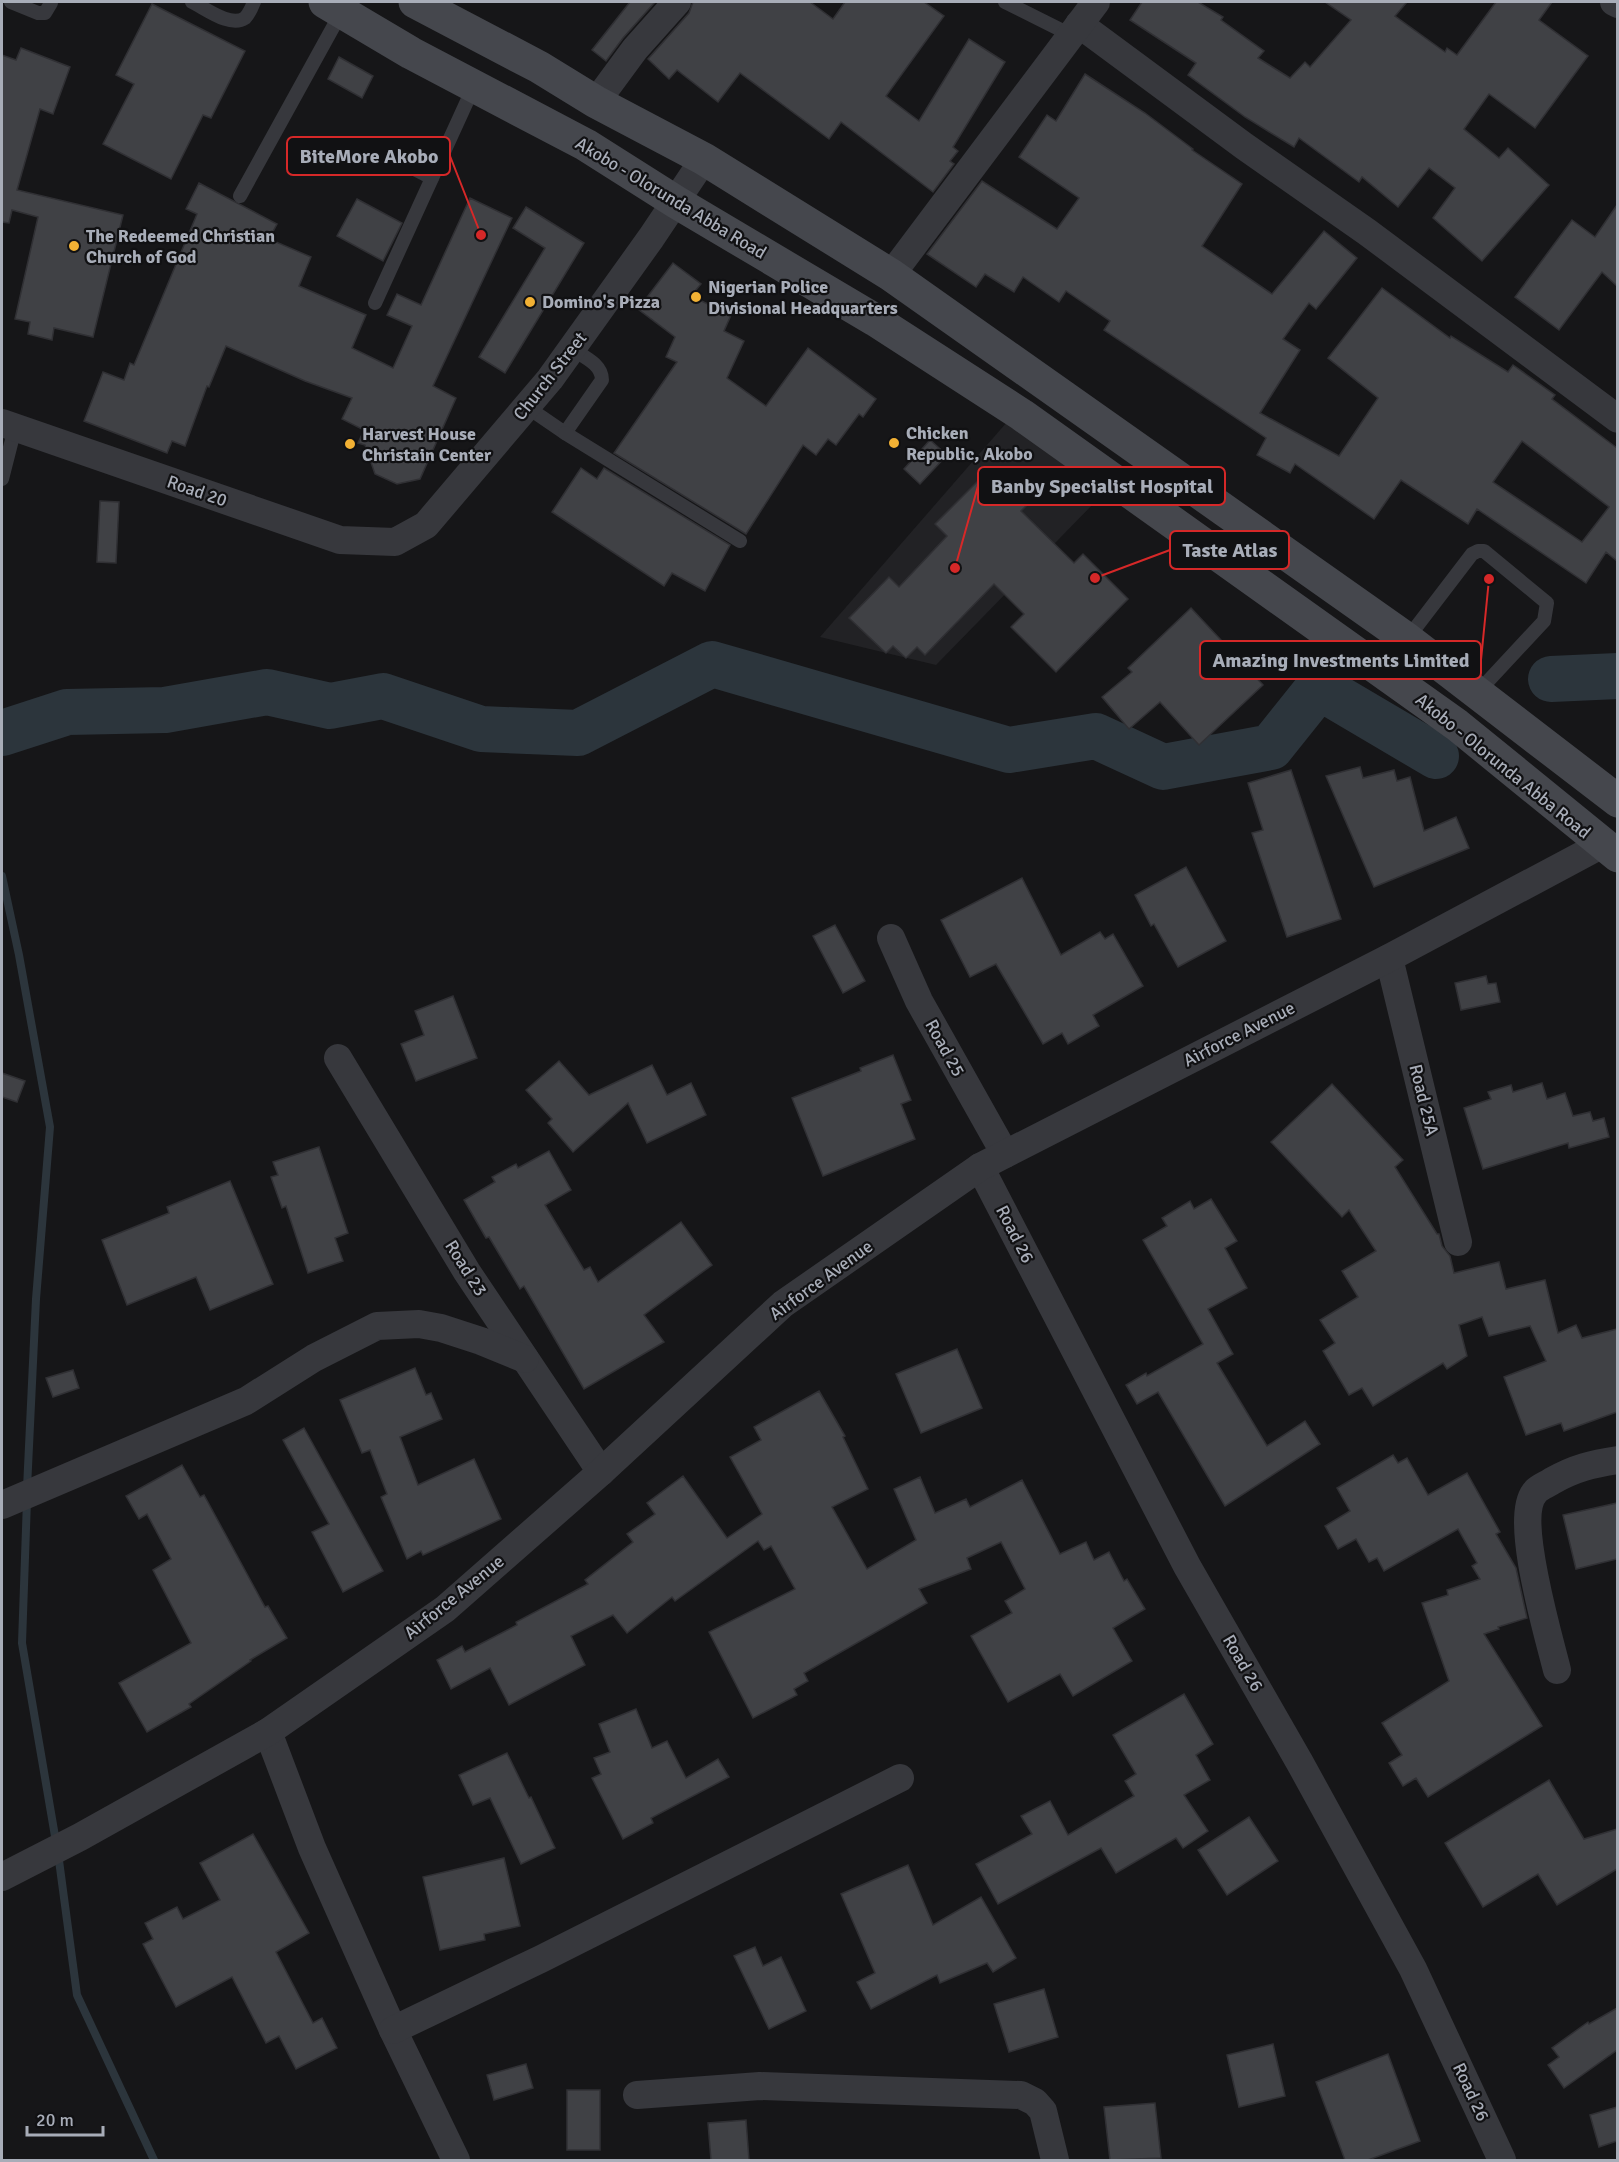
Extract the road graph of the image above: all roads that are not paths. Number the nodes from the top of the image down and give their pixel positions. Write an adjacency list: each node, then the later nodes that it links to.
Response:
1 (12, 2): 7 (lane)
2 (192, 2): 3 (lane)
3 (254, 2)
4 (677, 2): 12 (street)
5 (1005, 2): 10 (lane)
6 (1096, 2): 10 (street)
7 (51, 3)
8 (423, 4): 12 (main road)
9 (333, 6): 11 (main road, Akobo - Olorunda Abba Road); 16 (lane)
10 (1075, 29): 18 (street); 22 (street)
11 (474, 86): 15 (lane); 17 (main road, Akobo - Olorunda Abba Road)
12 (596, 102): 14 (main road)
13 (366, 144): 15 (lane)
14 (704, 159): 17 (street, Church Street); 18 (main road)
15 (432, 178): 19 (lane)
16 (240, 196)
17 (676, 202): 20 (street, Church Street); 31 (main road, Akobo - Olorunda Abba Road)
18 (891, 275): 28 (main road)
19 (375, 303)
20 (572, 349): 21 (street, Church Street); 24 (lane)
21 (527, 407): 24 (lane); 27 (street, Church Street)
22 (1617, 419)
23 (8, 426): 25 (lane); 27 (street, Road 20)
24 (565, 433): 26 (lane)
25 (2, 479)
26 (740, 541)
27 (395, 542)
28 (1407, 639): 29 (main road); 29 (lane)
29 (1481, 696): 30 (main road)
30 (1617, 801)
31 (1609, 851): 33 (street, Airforce Avenue)
32 (891, 938): 35 (street, Road 25)
33 (1389, 958): 35 (street, Airforce Avenue); 37 (street, Road 25A)
34 (338, 1058): 38 (street, Road 23)
35 (1005, 1154): 36 (street, Airforce Avenue)
36 (980, 1167): 40 (street, Airforce Avenue); 50 (street, Road 26)
37 (1458, 1242)
38 (525, 1359): 40 (street, Road 23); 41 (street)
39 (1617, 1460): 42 (street)
40 (601, 1473): 43 (street, Airforce Avenue)
41 (2, 1505)
42 (1557, 1670)
43 (268, 1732): 45 (street, Airforce Avenue); 46 (street)
44 (900, 1778): 46 (street)
45 (2, 1877)
46 (393, 2031): 48 (street)
47 (637, 2095): 49 (street)
48 (456, 2160)
49 (1055, 2160)
50 (1502, 2160)

